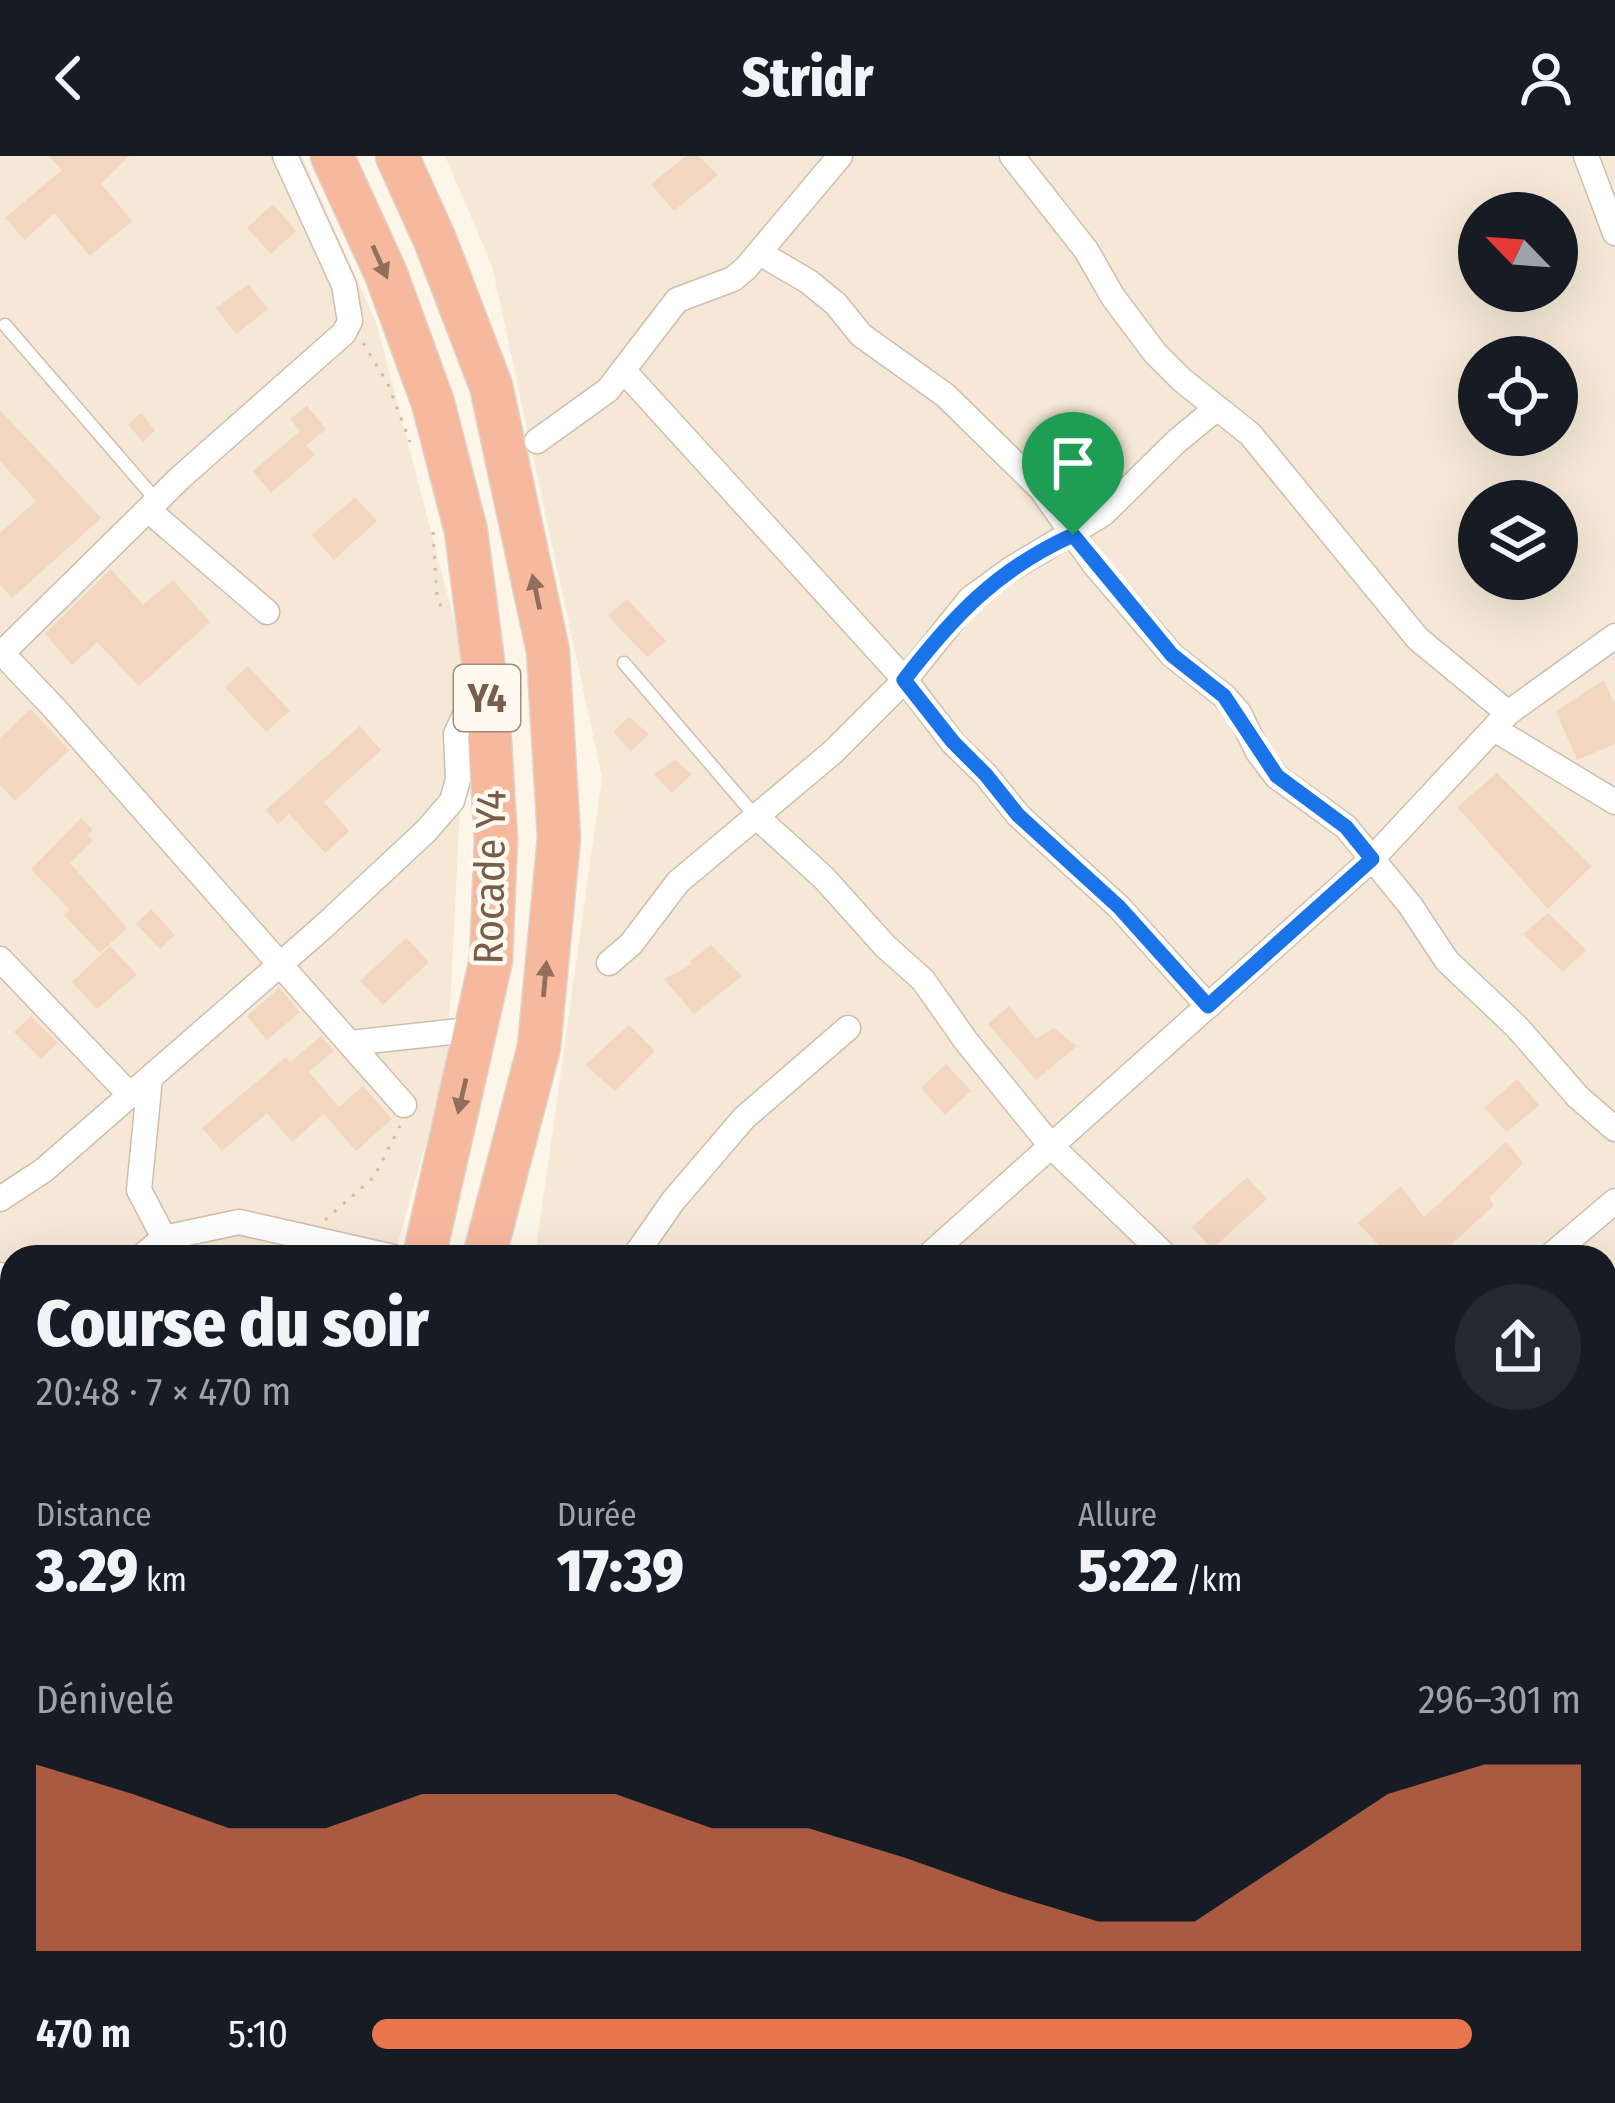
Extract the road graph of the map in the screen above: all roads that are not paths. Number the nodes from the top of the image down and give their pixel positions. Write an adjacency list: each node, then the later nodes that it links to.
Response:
1 (285, 156): 13 (street)
2 (332, 156): 20 (highway, Rocade Y4 / Y4, one-way to 20)
3 (397, 156): 43 (highway, Rocade Y4 / Y4, one-way to 3)
4 (840, 156): 8 (street)
5 (1586, 156): 7 (street)
6 (1016, 157): 11 (street)
7 (1615, 232)
8 (760, 254): 10 (street); 14 (street)
9 (4, 326): 13 (lane)
10 (624, 371): 12 (street); 19 (street)
11 (1217, 408): 14 (street); 21 (street)
12 (537, 441)
13 (152, 505): 15 (street); 17 (street)
14 (1073, 535): 19 (street); 24 (street)
15 (266, 612)
16 (1615, 636): 21 (street)
17 (1, 653): 27 (street)
18 (624, 663): 23 (lane)
19 (904, 680): 23 (street); 28 (street)
20 (487, 692): 27 (street); 30 (highway, Rocade Y4 / Y4)
21 (1501, 721): 22 (street); 24 (street)
22 (1615, 802)
23 (758, 818): 26 (street); 36 (street)
24 (1372, 859): 28 (street); 35 (street)
25 (0, 959): 33 (street)
26 (609, 963)
27 (280, 964): 31 (street); 32 (street)
28 (1208, 1006): 36 (street)
29 (848, 1028): 44 (street)
30 (478, 1029): 31 (street); 42 (highway, Rocade Y4 / Y4, one-way to 42)
31 (350, 1043): 34 (street)
32 (150, 1078): 33 (street); 39 (street)
33 (130, 1095): 37 (street)
34 (404, 1105)
35 (1615, 1130)
36 (1052, 1147): 45 (street); 46 (street)
37 (0, 1198)
38 (1615, 1201): 47 (street)
39 (164, 1238): 40 (street); 41 (street)
40 (156, 1245)
41 (299, 1245)
42 (427, 1245)
43 (487, 1245)
44 (643, 1245)
45 (942, 1245)
46 (1154, 1245)
47 (1563, 1245)

